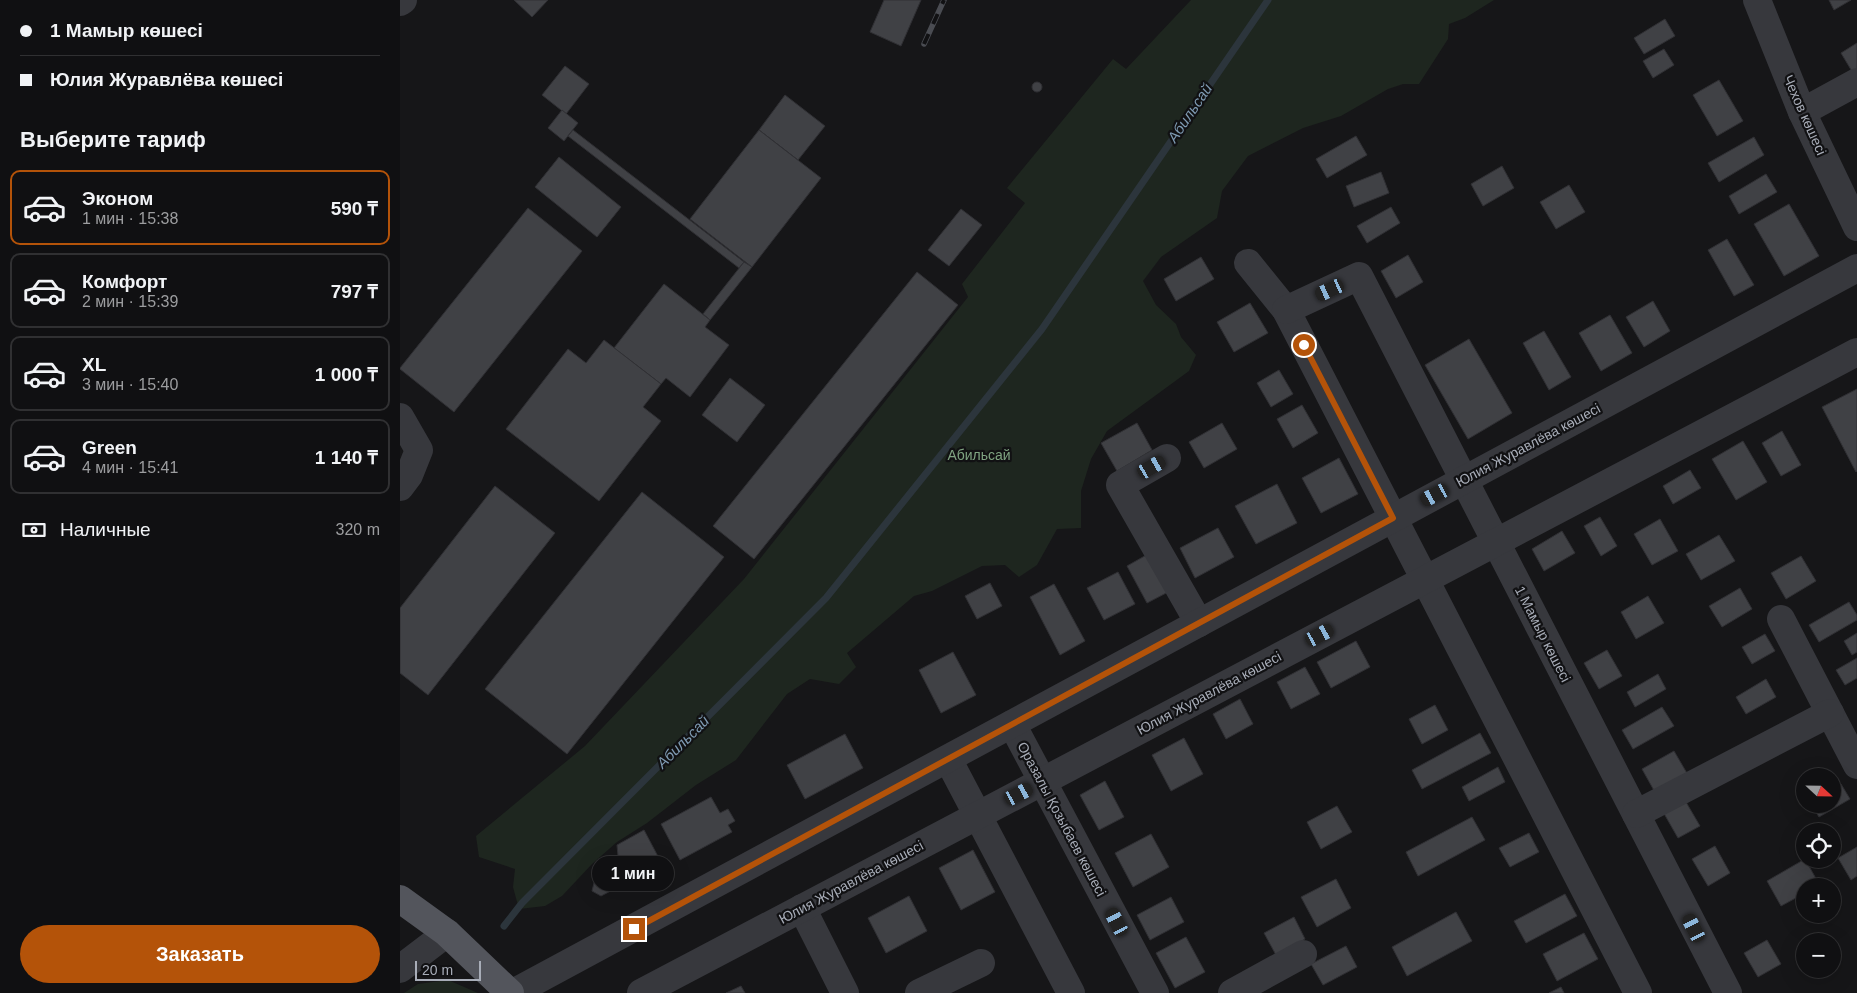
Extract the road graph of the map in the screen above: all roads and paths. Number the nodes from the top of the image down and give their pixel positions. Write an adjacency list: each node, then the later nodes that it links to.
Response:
1 (403, 0): 3 (street)
2 (1757, 0): 5 (street, Чехов көшесі)
3 (400, 2)
4 (1857, 82): 5 (street)
5 (1802, 112): 6 (street, Чехов көшесі)
6 (1857, 227)
7 (1248, 263): 9 (street)
8 (1857, 268): 13 (street, Юлия Журавлёва көшесі)
9 (1286, 310): 13 (street, 1 Мамыр көшесі); 15 (street)
10 (1857, 352): 16 (street, Юлия Журавлёва көшесі)
11 (400, 417): 14 (street)
12 (1168, 458): 19 (street)
13 (1464, 480): 15 (street, Юлия Журавлёва көшесі); 16 (street, 1 Мамыр көшесі)
14 (400, 487)
15 (1393, 518): 17 (street); 19 (street, Юлия Журавлёва көшесі)
16 (1496, 542): 17 (street, Юлия Журавлёва көшесі); 25 (street, 1 Мамыр көшесі)
17 (1425, 580): 24 (street, Юлия Журавлёва көшесі); 40 (street)
18 (1781, 619): 20 (street)
19 (1200, 623): 21 (street, Юлия Журавлёва көшесі)
20 (1830, 713): 23 (street); 25 (street)
21 (1012, 724): 22 (street, Юлия Журавлёва көшесі); 24 (street, Оразалы Қозыбаев көшесі)
22 (948, 759): 26 (street); 33 (street, Юлия Журавлёва көшесі)
23 (1857, 765)
24 (1042, 781): 26 (street, Юлия Журавлёва көшесі); 38 (street, Оразалы Қозыбаев көшесі)
25 (1636, 814): 41 (street, 1 Мамыр көшесі)
26 (978, 815): 28 (street, Юлия Журавлёва көшесі); 37 (street)
27 (400, 899): 29 (main road)
28 (802, 908): 34 (street, Юлия Журавлёва көшесі); 35 (street)
29 (446, 933): 32 (street); 33 (main road)
30 (1302, 954): 39 (street)
31 (982, 963): 36 (street)
32 (400, 969)
33 (511, 993)
34 (641, 993)
35 (844, 993)
36 (919, 993)
37 (1071, 993)
38 (1155, 993)
39 (1232, 993)
40 (1638, 993)
41 (1728, 993)

